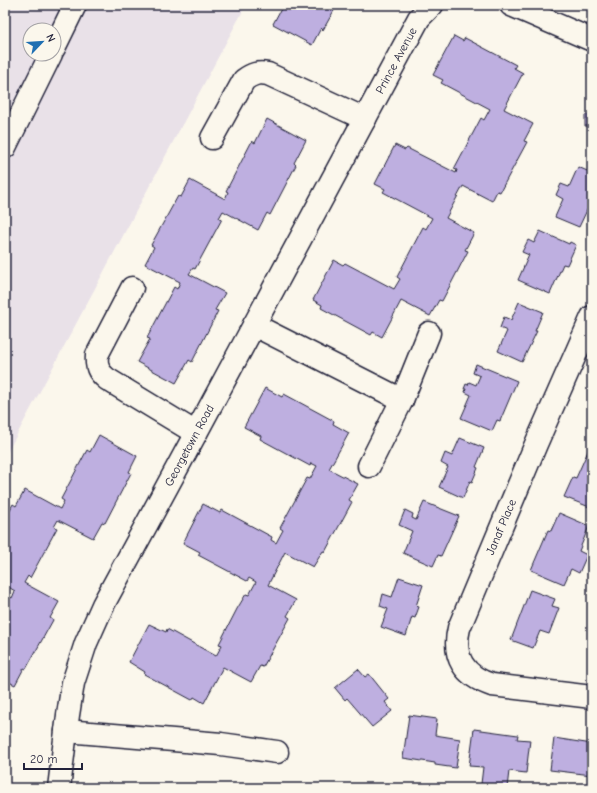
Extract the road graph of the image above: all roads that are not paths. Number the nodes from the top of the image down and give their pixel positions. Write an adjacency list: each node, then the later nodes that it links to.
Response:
1 (75, 5): 4 (street)
2 (432, 5): 7 (street, Prince Avenue)
3 (511, 5): 5 (street)
4 (62, 32)
5 (592, 40)
6 (47, 62): 9 (street)
7 (365, 119): 8 (street); 12 (street, Georgetown Road)
8 (212, 138)
9 (5, 146)
10 (132, 288): 15 (street)
11 (592, 317): 17 (street, Janaf Place)
12 (254, 325): 14 (street); 15 (street, Georgetown Road)
13 (429, 333): 14 (street)
14 (402, 400): 16 (street)
15 (196, 434): 18 (street, Georgetown Road)
16 (369, 466)
17 (592, 697)
18 (66, 731): 19 (street); 20 (street, Georgetown Road)
19 (277, 752)
20 (59, 788)

